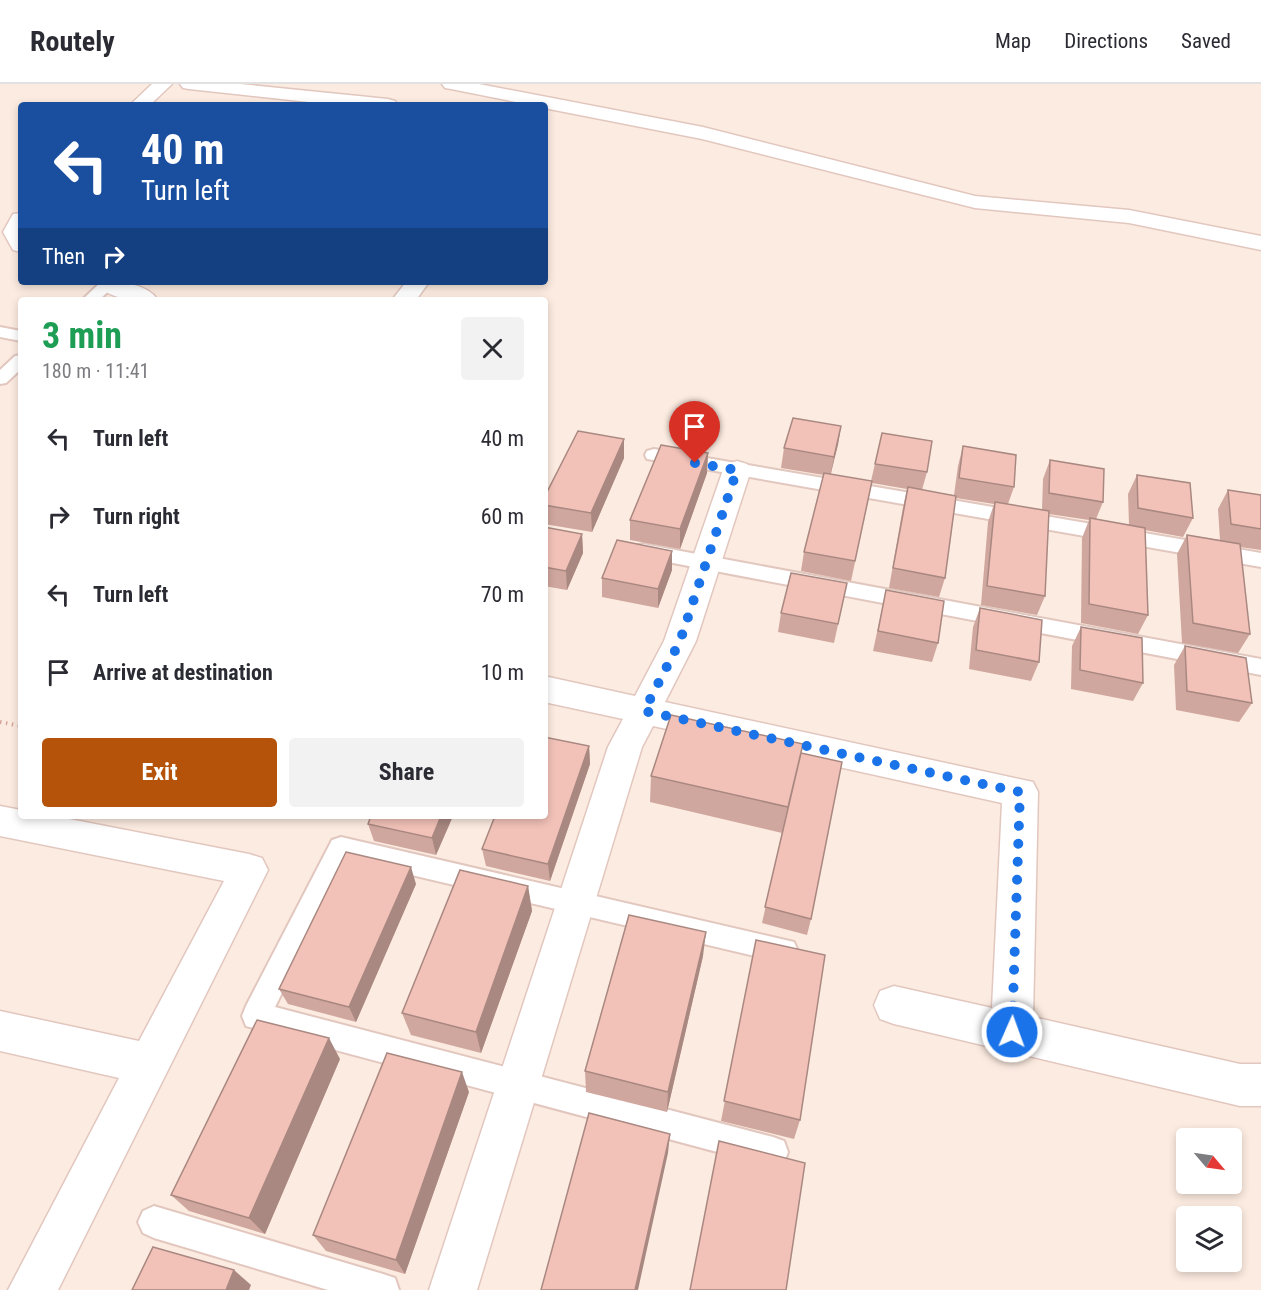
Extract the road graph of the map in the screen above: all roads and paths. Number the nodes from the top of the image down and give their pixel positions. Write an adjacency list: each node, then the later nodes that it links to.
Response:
1 (163, 84): 6 (street)
2 (189, 84): 5 (street)
3 (346, 84): 5 (street)
4 (451, 84): 8 (street)
5 (303, 94): 7 (street)
6 (142, 102)
7 (365, 102)
8 (544, 102)
9 (548, 103): 10 (street)
10 (1261, 243)
11 (106, 285): 14 (lane)
12 (112, 285): 15 (street)
13 (416, 285): 16 (street)
14 (93, 297)
15 (139, 297)
16 (406, 297)
17 (0, 332): 18 (lane)
18 (18, 335)
19 (18, 363): 20 (lane)
20 (0, 378)
21 (654, 455): 22 (lane)
22 (737, 470): 24 (lane); 25 (street)
23 (627, 548): 25 (lane)
24 (1261, 560)
25 (706, 563): 26 (lane); 28 (street)
26 (1261, 667)
27 (548, 690): 28 (street)
28 (644, 711): 32 (street); 36 (street)
29 (0, 722): 30 (path)
30 (18, 725)
31 (0, 821): 37 (street)
32 (576, 903): 33 (lane); 39 (street); 39 (lane)
33 (806, 957)
34 (894, 1005): 36 (street)
35 (0, 1031): 37 (street)
36 (1012, 1032): 38 (street)
37 (149, 1064): 42 (street)
38 (1261, 1084)
39 (518, 1085): 40 (lane); 44 (street)
40 (773, 1152)
41 (154, 1221): 43 (lane)
42 (32, 1290)
43 (383, 1290)
44 (453, 1290)

